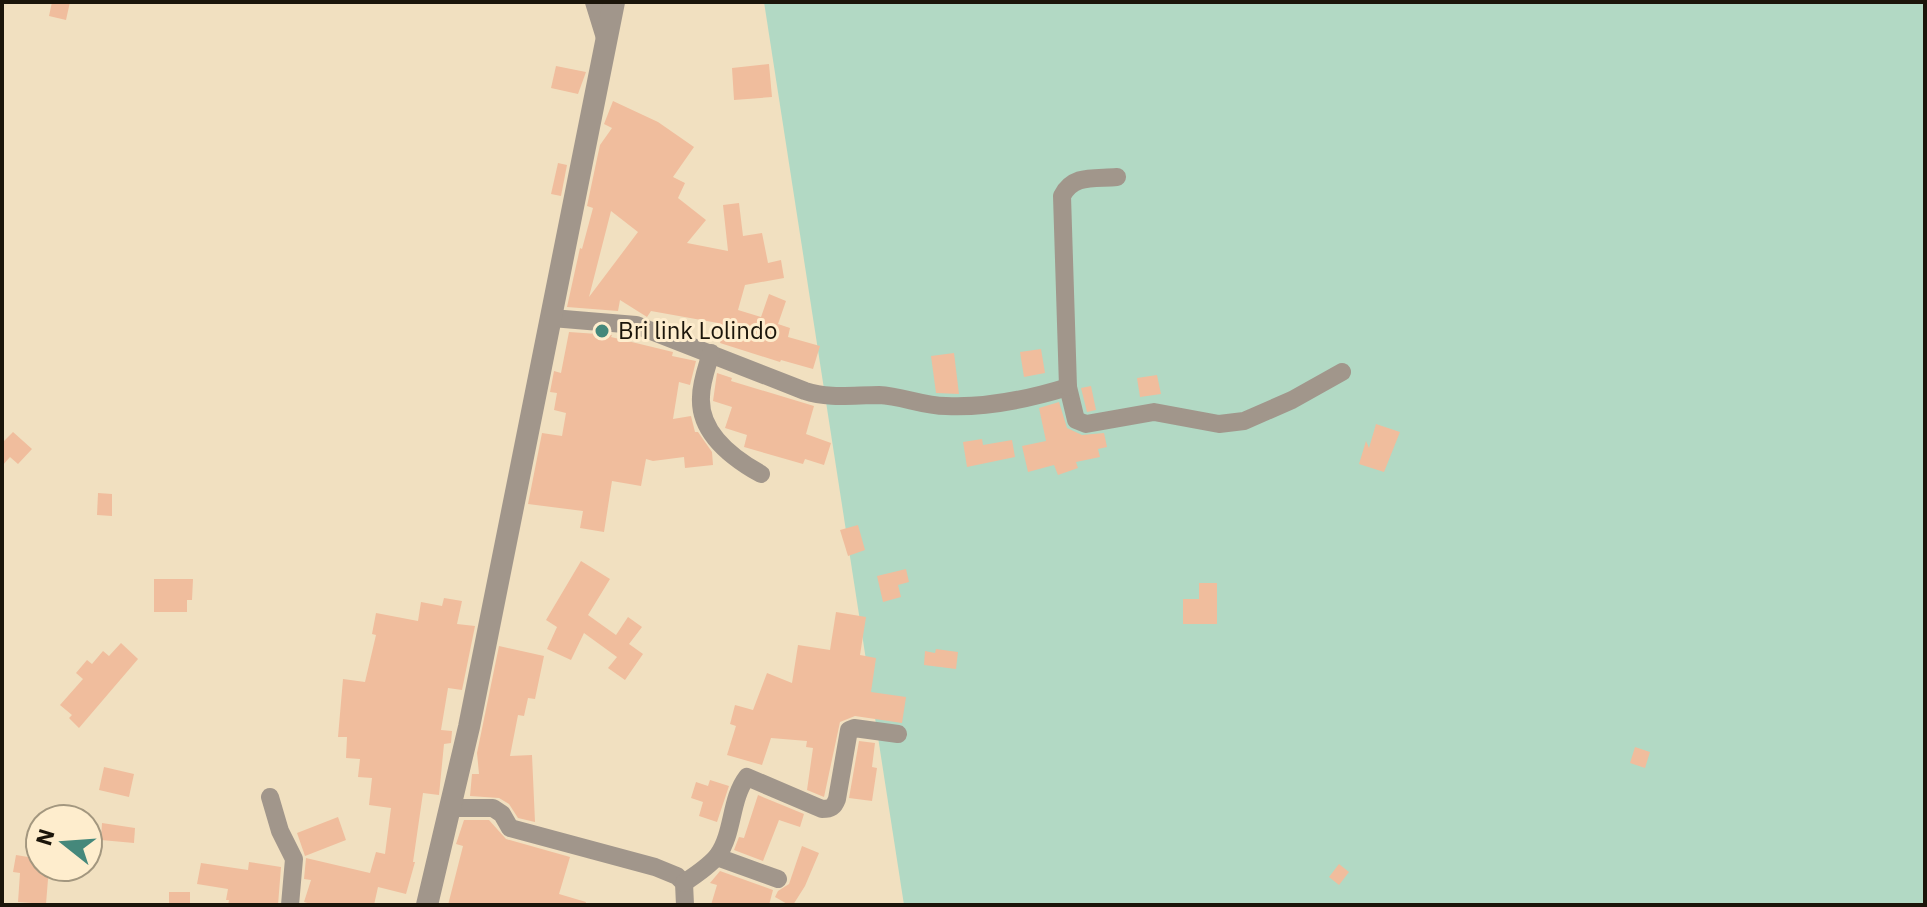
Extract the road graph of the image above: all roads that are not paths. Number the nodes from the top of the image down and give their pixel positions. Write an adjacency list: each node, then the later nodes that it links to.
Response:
1 (594, 2): 3 (street)
2 (614, 2): 3 (street)
3 (606, 41): 5 (street)
4 (1117, 177): 8 (street)
5 (552, 318): 6 (street); 12 (street)
6 (711, 353): 8 (street); 9 (street)
7 (1342, 372): 8 (street)
8 (1068, 387)
9 (761, 474)
10 (898, 734): 13 (street)
11 (270, 797): 16 (street)
12 (451, 808): 15 (street); 17 (street)
13 (717, 857): 14 (street); 15 (street)
14 (778, 879)
15 (684, 883): 18 (street)
16 (290, 905)
17 (427, 905)
18 (685, 905)

